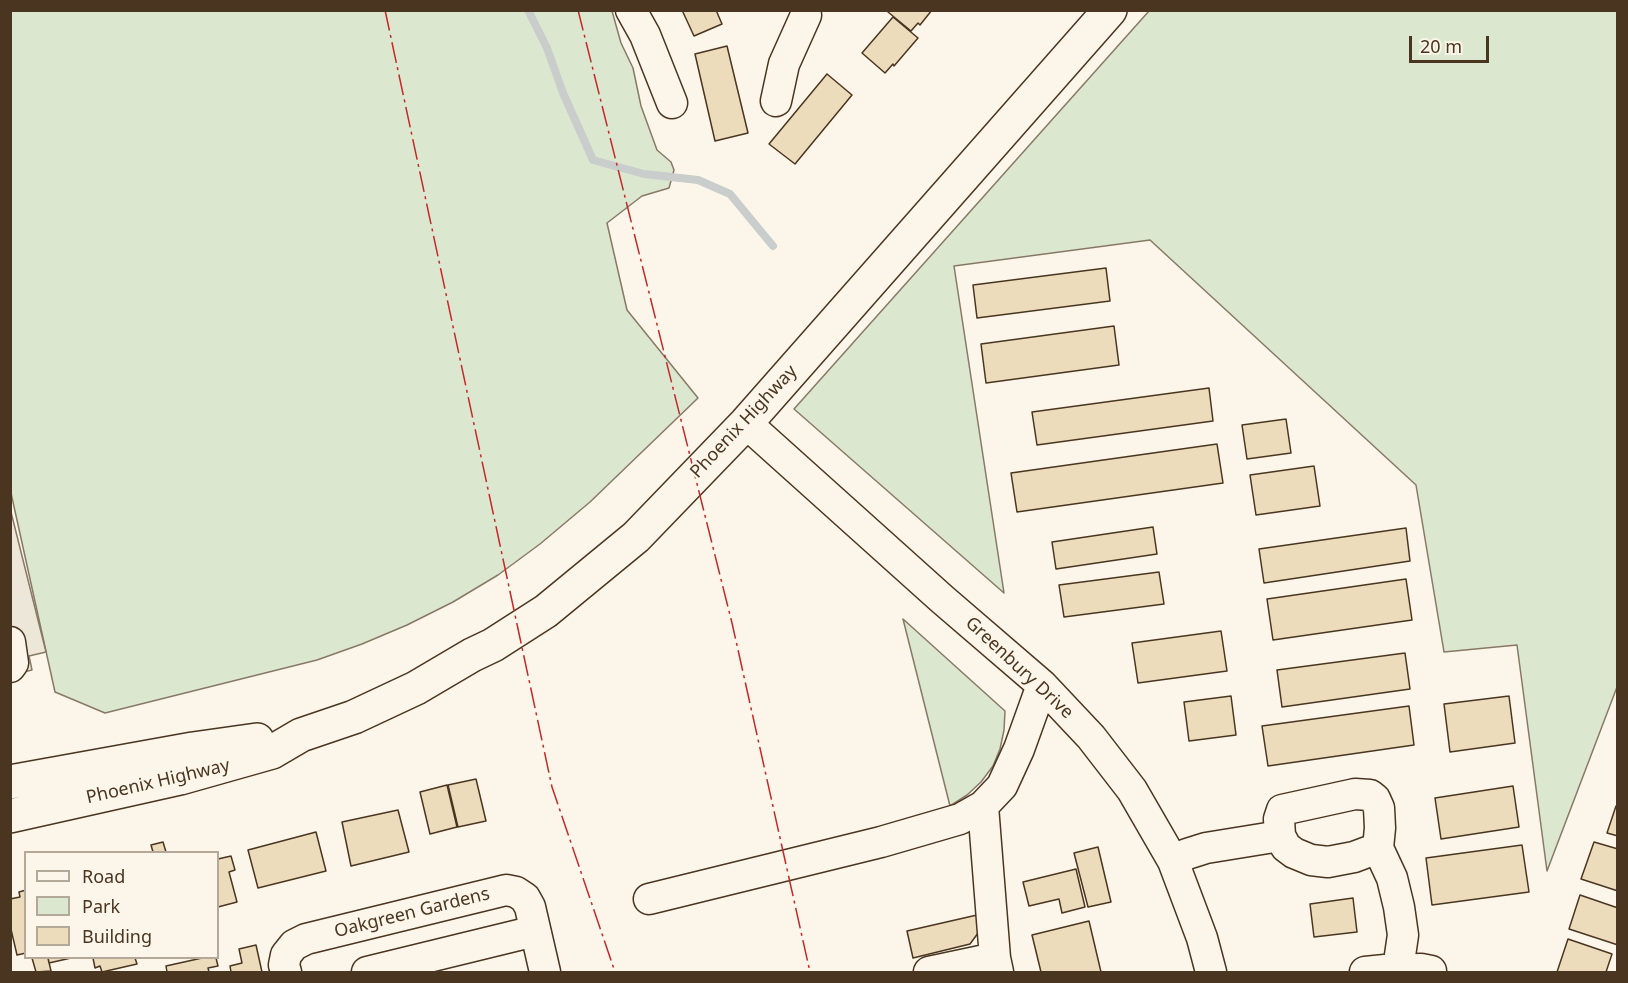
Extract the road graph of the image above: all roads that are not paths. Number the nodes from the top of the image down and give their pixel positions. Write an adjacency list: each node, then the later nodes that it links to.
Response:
1 (631, 10): 5 (street)
2 (1110, 10): 6 (main road, Phoenix Highway)
3 (806, 12): 4 (street)
4 (776, 100)
5 (672, 103)
6 (746, 423): 9 (street, Greenbury Drive); 10 (main road, Phoenix Highway)
7 (10, 642): 8 (street)
8 (10, 667)
9 (1042, 685): 12 (street); 16 (street, Greenbury Drive)
10 (301, 735): 11 (main road, Phoenix Highway); 13 (main road, Phoenix Highway)
11 (10, 782)
12 (983, 806): 17 (street); 19 (street)
13 (10, 816)
14 (1280, 836): 15 (street); 15 (street); 16 (street)
15 (1378, 848): 20 (street)
16 (1173, 861): 25 (street, Greenbury Drive)
17 (649, 899)
18 (535, 931): 21 (street, Oakgreen Gardens); 22 (street); 23 (street, Oakgreen Gardens)
19 (997, 965): 24 (street)
20 (1398, 969): 26 (street); 27 (street)
21 (286, 972)
22 (367, 972)
23 (545, 972)
24 (929, 972)
25 (1211, 972)
26 (1365, 972)
27 (1431, 972)

